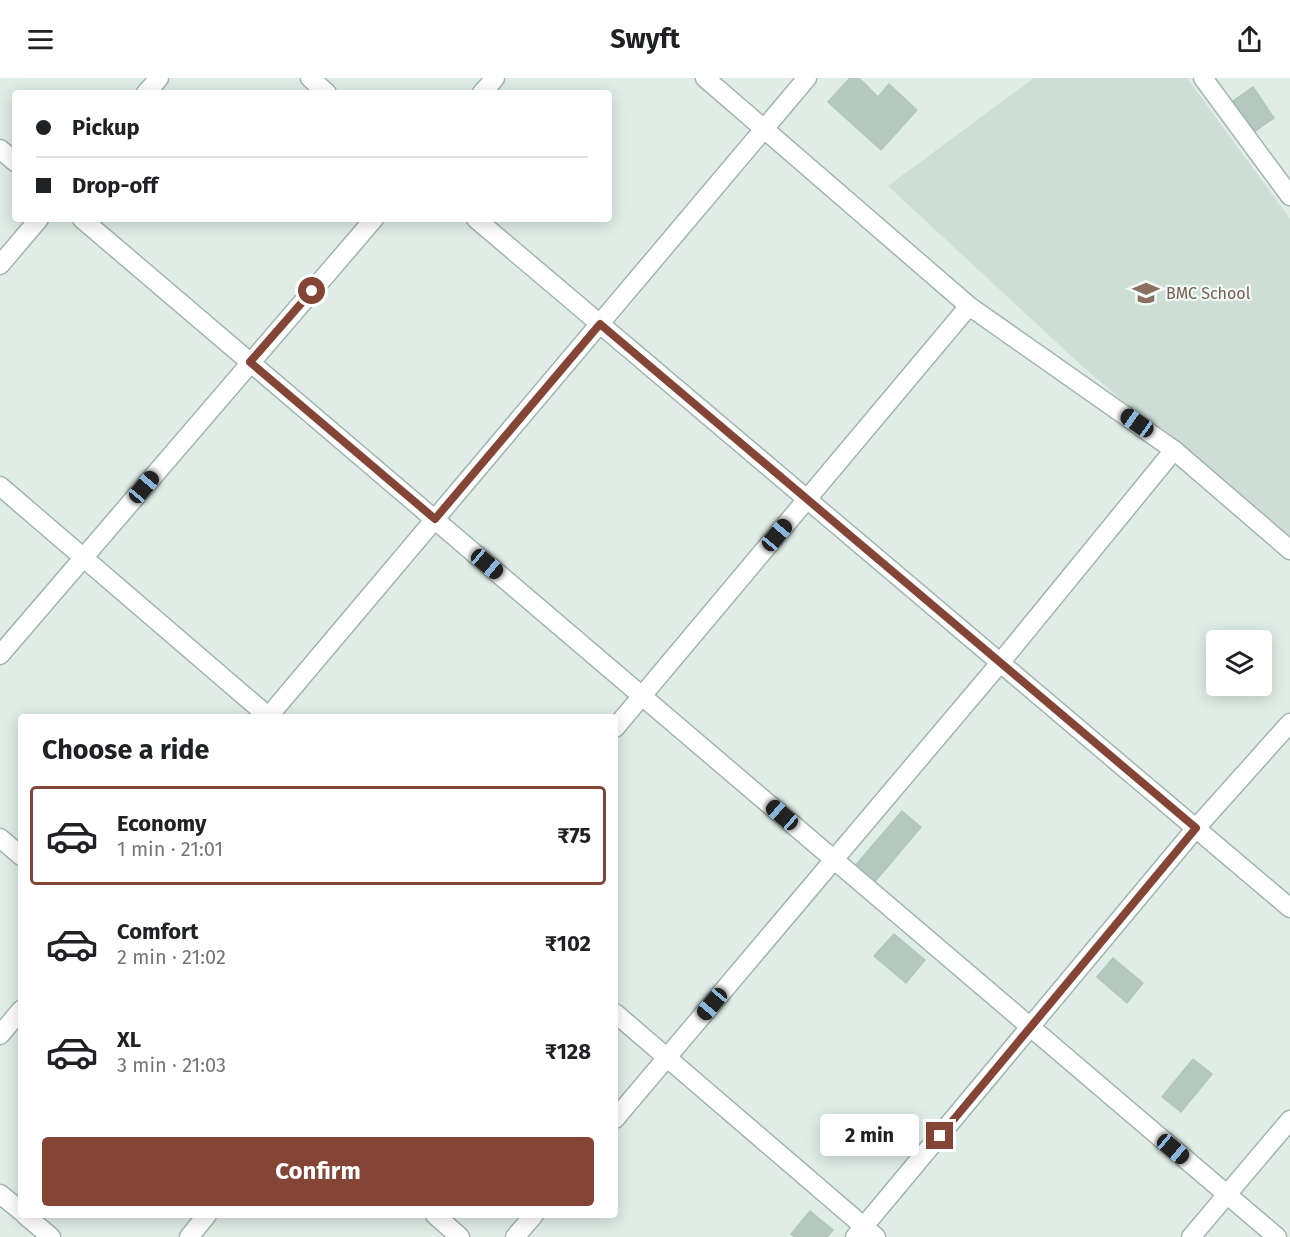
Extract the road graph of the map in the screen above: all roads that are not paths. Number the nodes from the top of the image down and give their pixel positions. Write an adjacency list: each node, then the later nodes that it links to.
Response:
1 (159, 78): 7 (street)
2 (310, 78): 8 (street)
3 (495, 78): 9 (street)
4 (705, 78): 10 (street)
5 (807, 78): 10 (street)
6 (1203, 78): 13 (street)
7 (149, 90)
8 (324, 90)
9 (485, 90)
10 (764, 129): 19 (street); 20 (street)
11 (0, 149): 12 (street)
12 (12, 159)
13 (1290, 196)
14 (36, 222): 18 (street)
15 (86, 222): 21 (street)
16 (371, 222): 21 (street)
17 (480, 222): 20 (street)
18 (0, 265)
19 (969, 306): 22 (street); 24 (street)
20 (600, 324): 24 (street); 25 (street)
21 (250, 362): 25 (street); 27 (street)
22 (1174, 450): 26 (street); 29 (street)
23 (0, 486): 27 (street)
24 (807, 499): 29 (street); 30 (street)
25 (435, 519): 30 (street); 32 (street)
26 (1290, 550)
27 (83, 558): 28 (street); 31 (street)
28 (0, 655)
29 (1000, 663): 35 (street); 38 (street)
30 (642, 696): 34 (street); 38 (street)
31 (265, 714)
32 (272, 714)
33 (1290, 723): 35 (street)
34 (618, 725)
35 (1196, 828): 39 (street); 42 (street)
36 (0, 838): 37 (street)
37 (18, 853)
38 (834, 860): 42 (street); 44 (street)
39 (1290, 908)
40 (18, 1014): 43 (street)
41 (618, 1016): 44 (street)
42 (1030, 1027): 48 (street); 54 (street)
43 (0, 1035)
44 (667, 1058): 45 (street); 54 (street)
45 (618, 1115)
46 (1290, 1120): 48 (street)
47 (0, 1194): 49 (street)
48 (1227, 1194): 59 (street); 60 (street)
49 (18, 1209)
50 (29, 1218): 55 (street)
51 (205, 1218): 56 (street)
52 (438, 1218): 57 (street)
53 (531, 1218): 58 (street)
54 (865, 1234)
55 (51, 1237)
56 (189, 1237)
57 (460, 1237)
58 (515, 1237)
59 (1191, 1237)
60 (1277, 1237)

